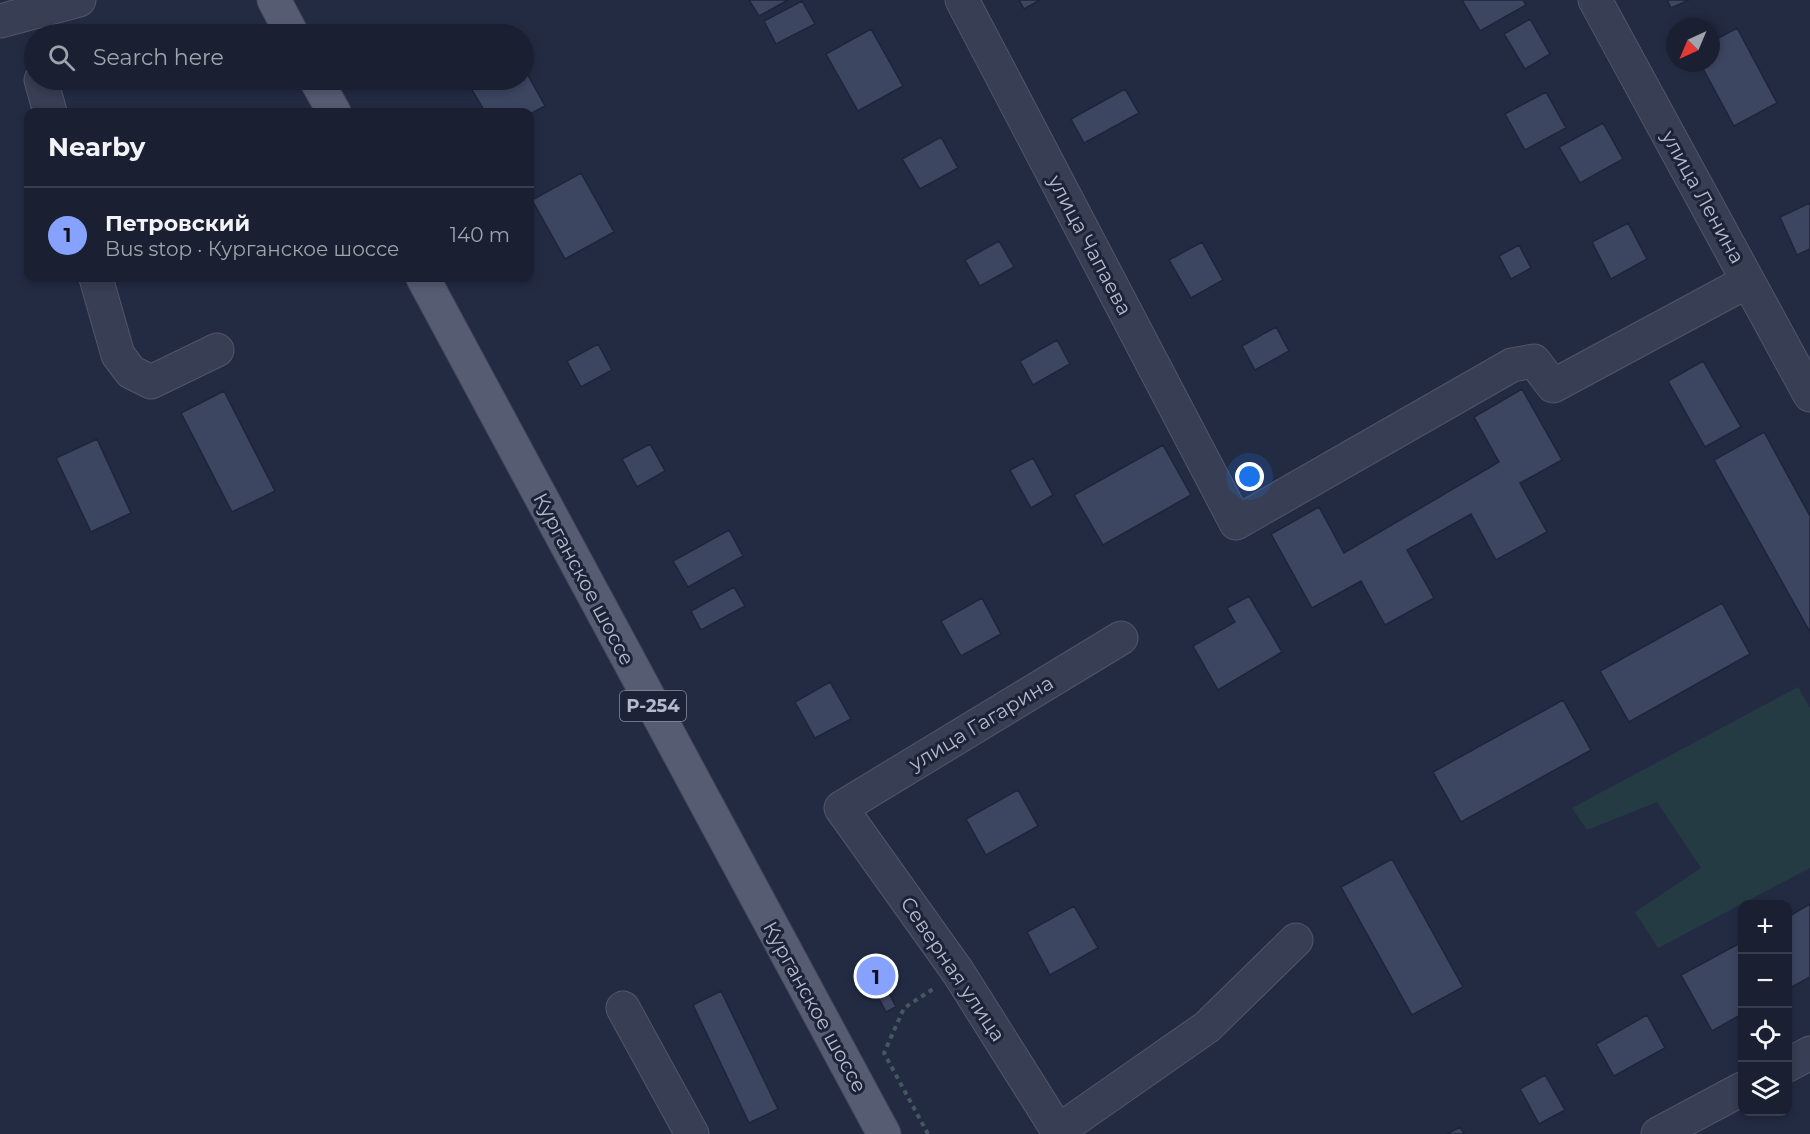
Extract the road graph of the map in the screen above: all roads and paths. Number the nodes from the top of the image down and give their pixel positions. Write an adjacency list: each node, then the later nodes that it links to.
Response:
1 (79, 0): 6 (street)
2 (274, 0): 7 (main road)
3 (962, 0): 12 (street, улица Чапаева)
4 (1595, 0): 12 (street, улица Ленина)
5 (0, 21): 6 (street)
6 (44, 21)
7 (287, 24)
8 (44, 90): 10 (street)
9 (322, 90): 11 (main road)
10 (49, 108)
11 (332, 108)
12 (1748, 281): 16 (street, улица Ленина)
13 (97, 282): 15 (street)
14 (425, 282): 27 (main road, Курганское шоссе / Р-254)
15 (218, 350)
16 (1810, 395)
17 (1121, 638): 18 (street, улица Гагарина)
18 (841, 808): 20 (street, Северная улица)
19 (1296, 940): 25 (street)
20 (958, 972): 25 (street, Северная улица); 28 (path)
21 (623, 1008): 26 (street)
22 (1810, 1053): 23 (street)
23 (1792, 1063)
24 (1738, 1092): 29 (street)
25 (1059, 1133)
26 (692, 1134)
27 (884, 1134)
28 (928, 1134)
29 (1658, 1134)

